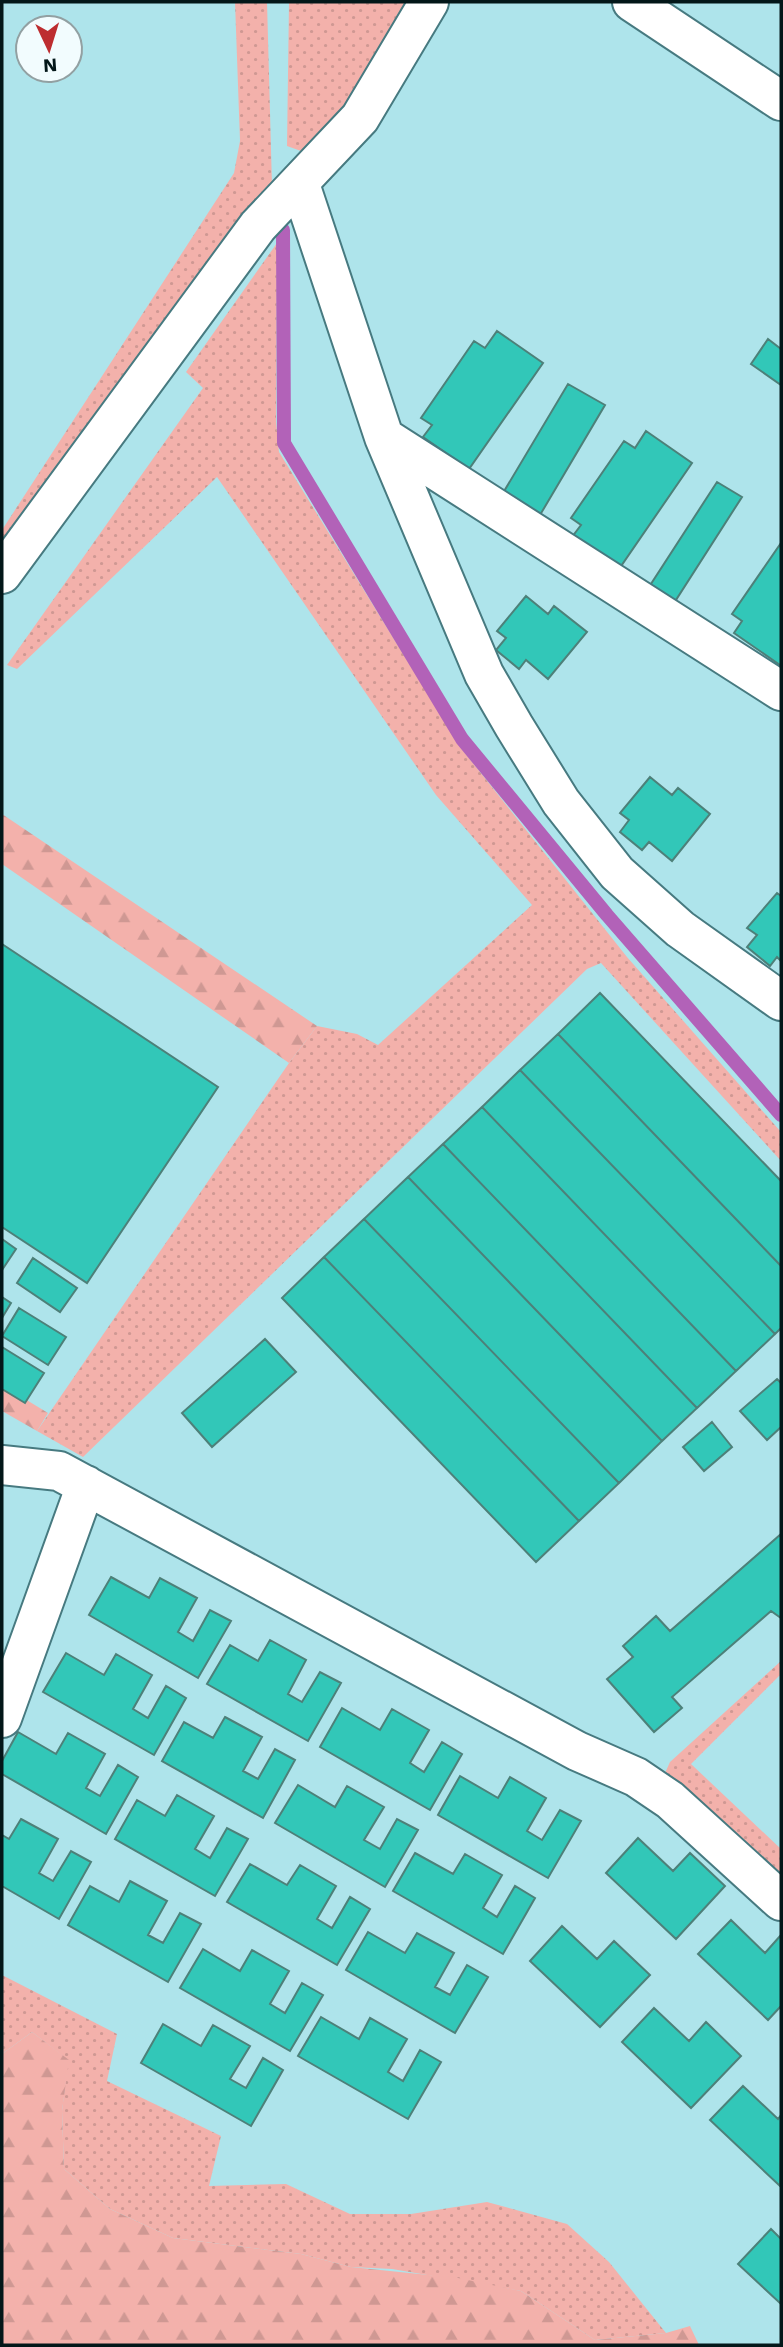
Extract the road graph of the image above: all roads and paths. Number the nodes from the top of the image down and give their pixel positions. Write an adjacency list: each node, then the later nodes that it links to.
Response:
1 (429, 2): 4 (street)
2 (632, 2): 3 (street)
3 (781, 101)
4 (300, 184): 5 (street); 6 (street)
5 (384, 437): 7 (street); 8 (street)
6 (2, 574)
7 (781, 691)
8 (781, 1001)
9 (2, 1438): 11 (street)
10 (2, 1465): 11 (street)
11 (72, 1478): 12 (street); 13 (street)
12 (2, 1718)
13 (781, 1900)

